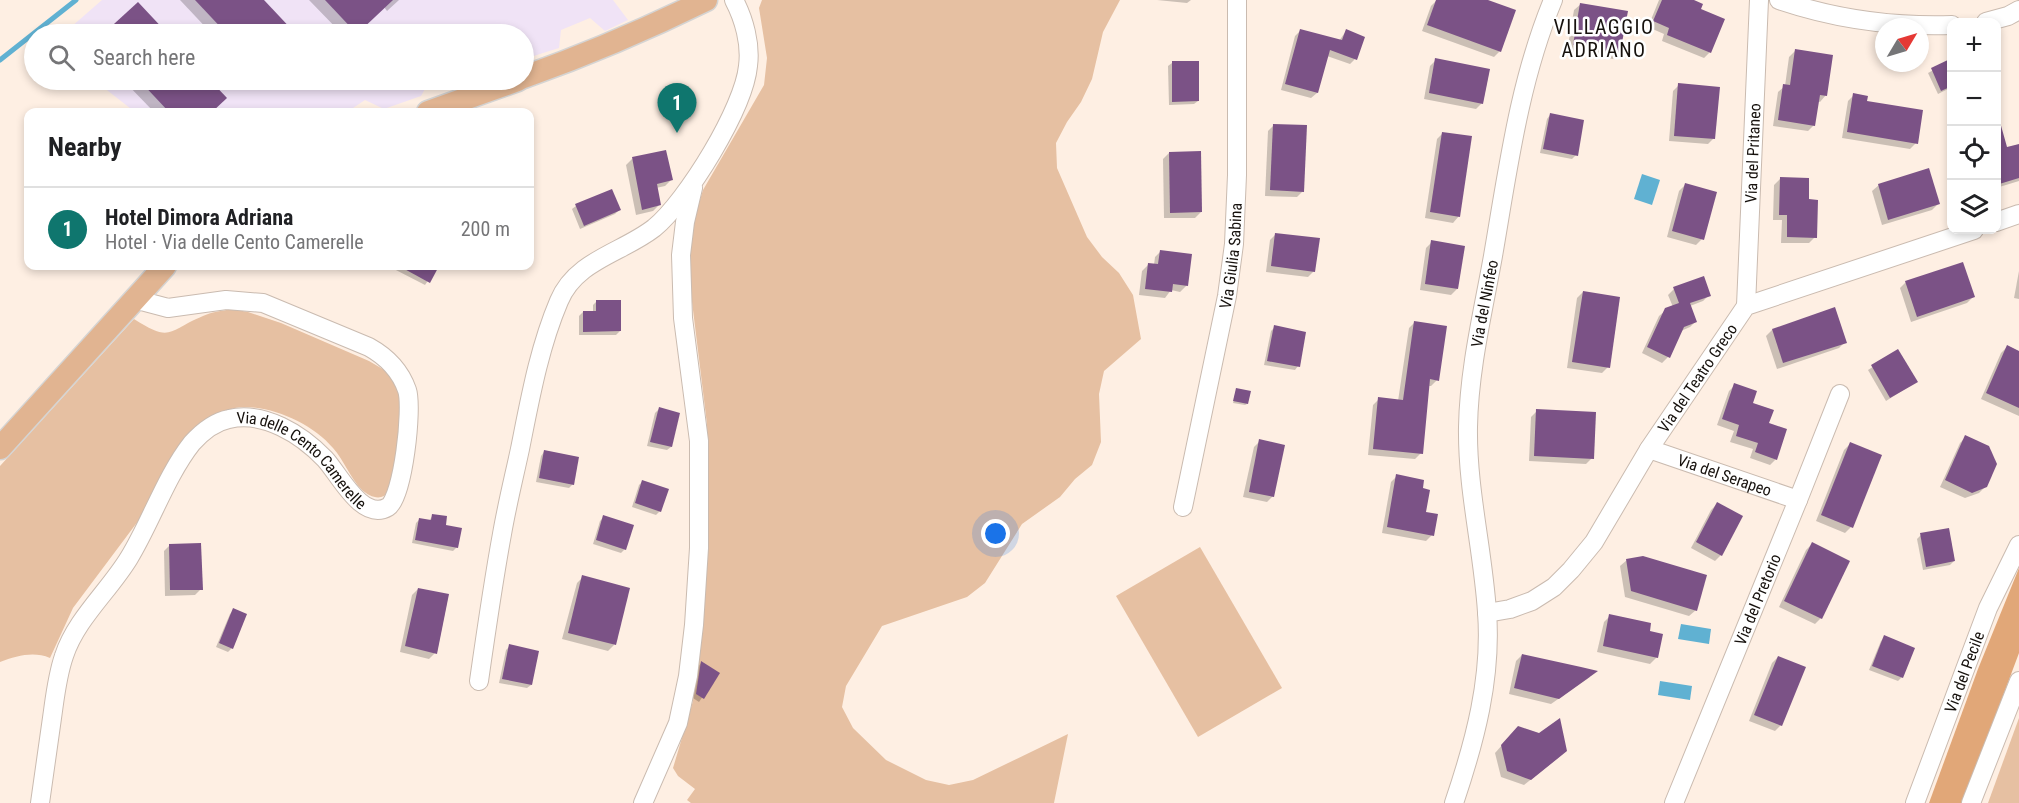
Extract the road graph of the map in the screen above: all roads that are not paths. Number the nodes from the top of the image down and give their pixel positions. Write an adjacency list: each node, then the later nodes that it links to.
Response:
1 (706, 0): 10 (main road)
2 (734, 0): 13 (street)
3 (1237, 0): 24 (street, Via Giulia Sabina)
4 (1553, 0): 26 (street, Via del Ninfeo)
5 (1759, 0): 19 (street, Via del Pritaneo)
6 (1779, 0): 9 (street)
7 (2019, 10): 8 (street)
8 (2001, 18)
9 (1947, 25)
10 (534, 74)
11 (490, 90): 12 (main road)
12 (439, 108)
13 (696, 177): 27 (street); 30 (street)
14 (2019, 214): 15 (street)
15 (2001, 220)
16 (1962, 234): 19 (street, Via del Teatro Greco)
17 (161, 270): 18 (main road)
18 (134, 299): 21 (main road); 29 (street, Via delle Cento Camerelle)
19 (1746, 306): 22 (street, Via del Teatro Greco)
20 (1839, 394): 23 (street, Via del Pretorio)
21 (0, 448)
22 (1649, 449): 23 (street, Via del Serapeo); 26 (street, Via del Teatro Greco)
23 (1798, 500): 32 (street, Via del Pretorio)
24 (1183, 507)
25 (2019, 545): 33 (street, Via del Pecile)
26 (1487, 613): 31 (street, Via del Ninfeo)
27 (479, 681)
28 (2019, 681): 34 (street)
29 (40, 803)
30 (644, 803)
31 (1454, 803)
32 (1674, 803)
33 (1915, 803)
34 (1971, 803)

